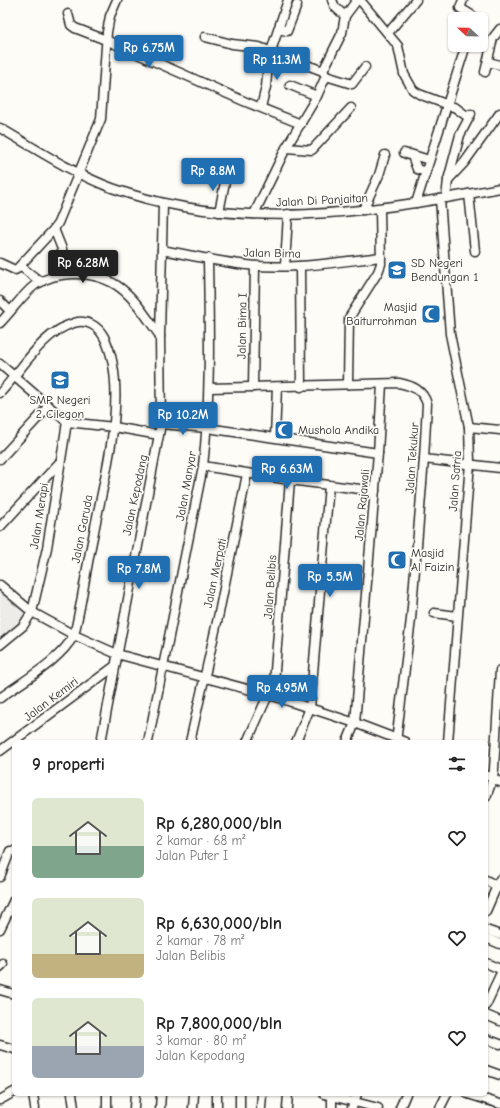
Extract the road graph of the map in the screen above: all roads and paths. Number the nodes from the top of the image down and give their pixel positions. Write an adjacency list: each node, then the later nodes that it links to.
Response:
1 (288, 0): 12 (street)
2 (332, 0): 11 (street)
3 (357, 0): 11 (street)
4 (360, 0): 14 (street)
5 (416, 0): 14 (street)
6 (463, 0): 9 (street)
7 (114, 1): 16 (street)
8 (297, 5): 12 (street)
9 (466, 12)
10 (68, 14): 16 (street)
11 (345, 16): 23 (street)
12 (278, 29): 17 (street)
13 (500, 29): 19 (street)
14 (388, 33): 26 (street)
15 (205, 37): 17 (street)
16 (106, 40): 27 (street); 36 (street)
17 (270, 51): 23 (street); 27 (street)
18 (464, 52): 26 (street)
19 (488, 62): 20 (street); 22 (street)
20 (500, 65)
21 (365, 67): 23 (street)
22 (485, 72)
23 (324, 73): 25 (street)
24 (290, 85): 25 (street)
25 (317, 96): 30 (street)
26 (446, 104): 34 (street); 38 (street, Jalan Satria)
27 (261, 108): 30 (street)
28 (351, 108): 32 (street)
29 (500, 113): 38 (street)
30 (301, 124): 32 (street)
31 (0, 128): 36 (street, Jalan Di Panjaitan)
32 (286, 148): 47 (street)
33 (386, 155): 45 (street)
34 (430, 160): 35 (street); 35 (street)
35 (426, 172): 43 (street)
36 (78, 173): 42 (street, Jalan Di Panjaitan); 49 (street)
37 (226, 177): 46 (street)
38 (448, 180): 41 (street, Jalan Satria)
39 (500, 188): 40 (street, Jalan Di Panjaitan)
40 (469, 194): 41 (street, Jalan Di Panjaitan); 51 (street)
41 (443, 199): 43 (street, Jalan Di Panjaitan); 78 (street, Jalan Satria)
42 (163, 203): 46 (street, Jalan Di Panjaitan); 50 (street, Jalan Kepodang)
43 (416, 203): 44 (street, Jalan Di Panjaitan)
44 (380, 209): 45 (street, Jalan Di Panjaitan); 52 (street)
45 (363, 210): 48 (street, Jalan Di Panjaitan)
46 (219, 212): 47 (street, Jalan Di Panjaitan)
47 (254, 214): 48 (street, Jalan Di Panjaitan)
48 (288, 214): 57 (street)
49 (54, 229): 55 (street); 59 (street)
50 (162, 250): 53 (street, Jalan Bima); 64 (street, Jalan Kepodang)
51 (475, 252)
52 (382, 257): 58 (street, Jalan Bima); 67 (street)
53 (208, 258): 56 (street, Jalan Bima); 72 (street, Jalan Manyar)
54 (0, 263): 55 (street)
55 (20, 266): 60 (street)
56 (255, 266): 57 (street, Jalan Bima); 70 (street, Jalan Bima I)
57 (285, 266): 58 (street, Jalan Bima)
58 (300, 266): 69 (street)
59 (66, 274): 60 (street); 64 (street)
60 (41, 282): 62 (street)
61 (0, 301): 62 (street)
62 (10, 311): 63 (street)
63 (0, 323)
64 (160, 336): 76 (street, Jalan Kepodang)
65 (0, 364): 66 (street)
66 (14, 376): 73 (street, Jalan Garuda); 74 (street); 77 (street, Jalan Garuda)
67 (348, 384): 68 (street, Jalan Tekukur); 69 (street, Jalan Tekukur)
68 (382, 384): 83 (street, Jalan Rajawali); 85 (street, Jalan Tekukur)
69 (301, 386): 71 (street, Jalan Tekukur)
70 (253, 387): 71 (street, Jalan Tekukur); 72 (street, Jalan Tekukur)
71 (277, 387): 82 (street)
72 (209, 388): 79 (street, Jalan Manyar)
73 (0, 392)
74 (49, 406): 75 (street); 84 (street)
75 (67, 422): 77 (street); 86 (street, Jalan Merapi)
76 (161, 424): 79 (street); 81 (street, Jalan Kepodang)
77 (114, 427): 81 (street); 99 (street, Jalan Garuda)
78 (469, 427): 80 (street); 87 (street, Jalan Satria)
79 (208, 428): 82 (street); 88 (street, Jalan Manyar)
80 (500, 430)
81 (159, 436): 101 (street, Jalan Kepodang)
82 (275, 437): 83 (street)
83 (378, 453): 93 (street, Jalan Rajawali)
84 (0, 459)
85 (424, 459): 87 (street); 118 (street, Jalan Tekukur)
86 (59, 463): 94 (street); 96 (street, Jalan Merapi)
87 (470, 464): 89 (street); 98 (street, Jalan Satria)
88 (203, 466): 90 (street); 103 (street, Jalan Manyar)
89 (500, 468)
90 (248, 474): 91 (street); 105 (street, Jalan Merpati)
91 (290, 480): 92 (street); 106 (street, Jalan Belibis)
92 (329, 486): 93 (street); 108 (street)
93 (375, 491): 109 (street, Jalan Rajawali)
94 (0, 527)
95 (0, 585): 96 (street)
96 (32, 612): 99 (street); 100 (street)
97 (434, 613): 98 (street)
98 (457, 616): 119 (street, Jalan Satria)
99 (74, 635): 101 (street); 107 (street)
100 (0, 645)
101 (118, 654): 102 (street, Jalan Kepodang); 103 (street)
102 (115, 666): 110 (street, Jalan Kemiri); 111 (street, Jalan Kepodang)
103 (162, 668): 105 (street); 112 (street, Jalan Manyar)
104 (500, 670): 122 (street)
105 (205, 678): 106 (street); 113 (street, Jalan Merpati)
106 (271, 695): 108 (street); 114 (street, Jalan Belibis)
107 (0, 698)
108 (310, 708): 109 (street); 115 (street)
109 (355, 723): 116 (street, Jalan Rajawali); 117 (street)
110 (15, 740)
111 (100, 740)
112 (148, 740)
113 (190, 740)
114 (248, 740)
115 (297, 740)
116 (348, 740)
117 (398, 740)
118 (400, 740)
119 (448, 740)
120 (12, 742): 121 (street, Jalan Kemiri)
121 (0, 751)
122 (493, 779): 123 (street)
123 (488, 792)
124 (12, 851): 125 (street)
125 (0, 877)
126 (500, 878): 128 (street)
127 (488, 881): 128 (street)
128 (498, 888): 130 (street)
129 (12, 904): 131 (street)
130 (488, 907)
131 (0, 929)
132 (488, 931): 133 (street)
133 (500, 935)
134 (488, 939): 135 (street)
135 (500, 944)
136 (488, 964): 137 (street)
137 (500, 969)
138 (500, 975): 141 (street)
139 (0, 990): 140 (street)
140 (12, 993)
141 (491, 994): 142 (street); 143 (street)
142 (500, 997)
143 (488, 1001)
144 (488, 1016): 145 (street)
145 (500, 1021)
146 (488, 1040): 147 (street)
147 (500, 1044)
148 (0, 1045): 149 (street)
149 (12, 1048)
150 (488, 1071): 151 (street)
151 (500, 1075)
152 (12, 1093): 167 (street)
153 (33, 1096): 170 (street)
154 (72, 1096): 171 (street)
155 (107, 1096): 172 (street)
156 (135, 1096): 173 (street)
157 (161, 1096): 174 (street)
158 (194, 1096): 175 (street)
159 (217, 1096): 176 (street)
160 (240, 1096): 177 (street)
161 (262, 1096): 178 (street)
162 (288, 1096): 179 (street)
163 (332, 1096): 169 (street); 180 (street)
164 (405, 1096): 182 (street)
165 (446, 1096): 183 (street)
166 (474, 1096): 168 (street)
167 (0, 1100)
168 (500, 1104)
169 (353, 1105): 181 (street)
170 (35, 1108)
171 (74, 1108)
172 (107, 1108)
173 (134, 1108)
174 (160, 1108)
175 (193, 1108)
176 (217, 1108)
177 (240, 1108)
178 (261, 1108)
179 (287, 1108)
180 (332, 1108)
181 (374, 1108)
182 (400, 1108)
183 (440, 1108)

